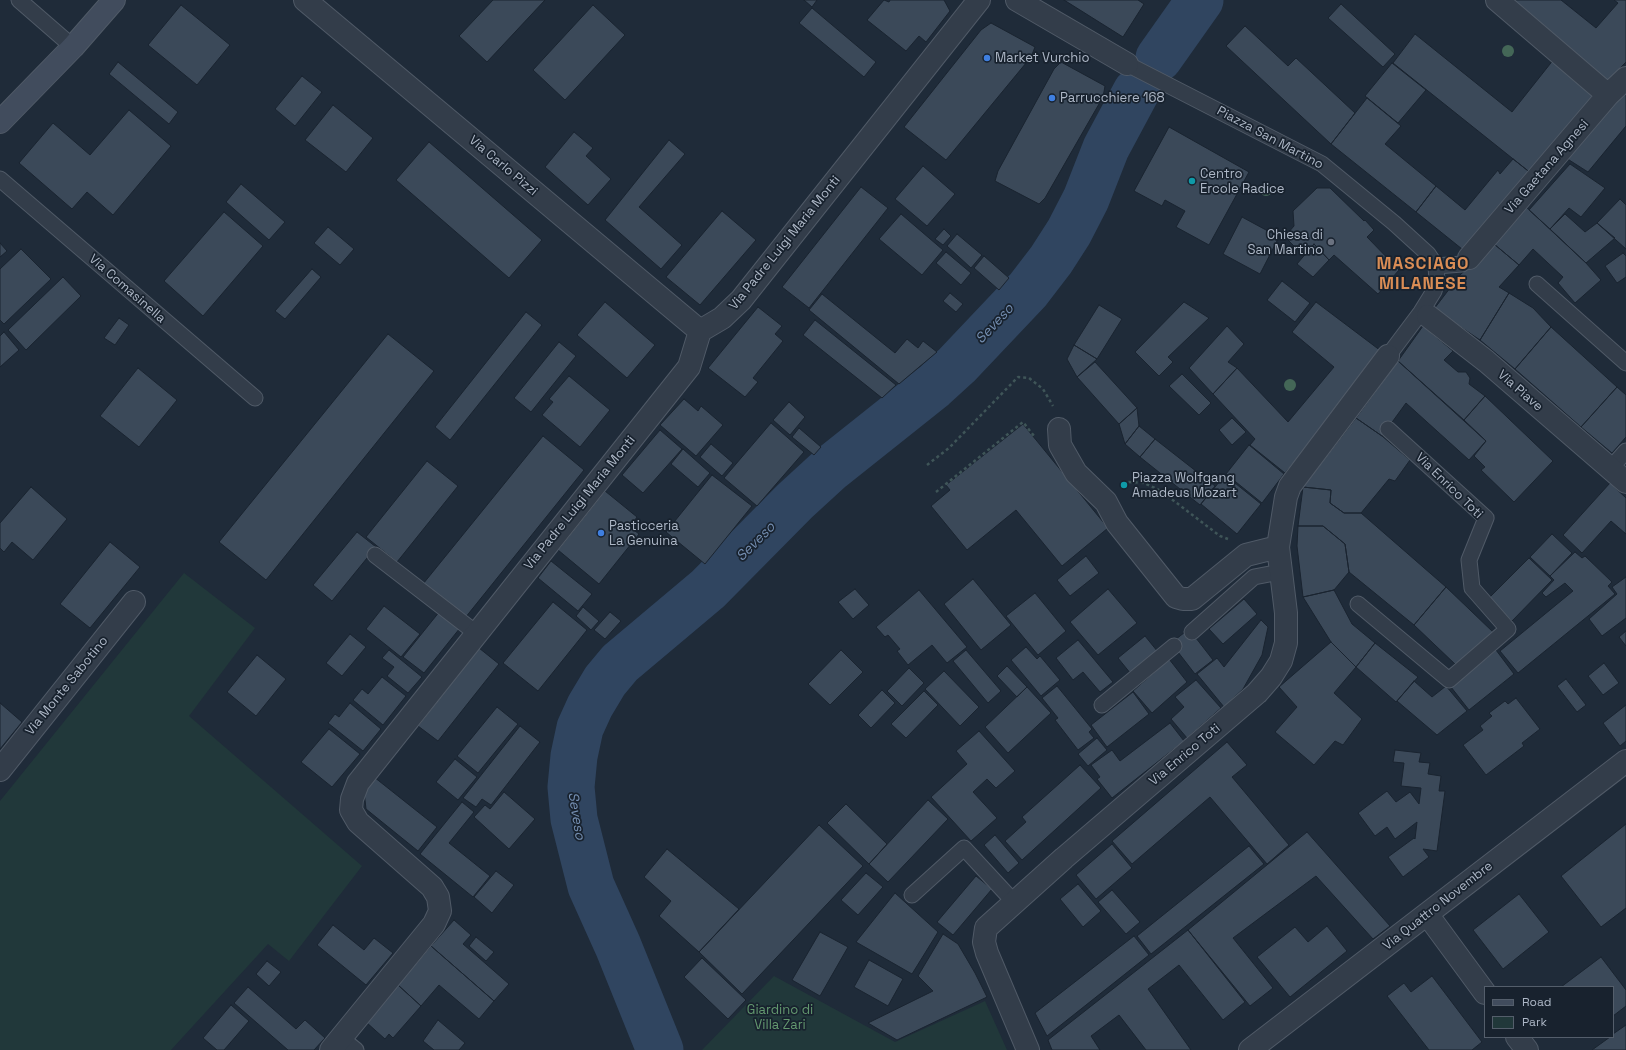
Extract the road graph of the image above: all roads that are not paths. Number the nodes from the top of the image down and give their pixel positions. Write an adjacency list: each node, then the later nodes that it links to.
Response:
1 (19, 0): 7 (lane)
2 (114, 0): 7 (street)
3 (305, 0): 17 (street, Via Carlo Pizzi)
4 (979, 0): 17 (street, Via Padre Luigi Maria Monti)
5 (1017, 0): 8 (street)
6 (1497, 0): 10 (street)
7 (73, 47): 11 (street)
8 (1127, 64): 14 (lane, Piazza San Martino)
9 (1626, 78): 10 (street, Via Gaetana Agnesi)
10 (1608, 95): 13 (street, Via Gaetana Agnesi)
11 (0, 122)
12 (0, 180): 20 (lane, Via Comasinella)
13 (1469, 258): 14 (lane)
14 (1436, 266): 16 (lane)
15 (1537, 284): 19 (lane)
16 (1424, 314): 18 (lane); 24 (street, Via Piave)
17 (700, 331): 31 (street, Via Padre Luigi Maria Monti)
18 (1388, 356): 25 (street, Via Enrico Toti)
19 (1626, 363)
20 (255, 398)
21 (1059, 429): 25 (street)
22 (1388, 429): 29 (lane, Via Enrico Toti)
23 (1626, 452): 24 (lane, Via Piave)
24 (1618, 476)
25 (1278, 547): 27 (street, Via Enrico Toti)
26 (375, 555): 31 (lane)
27 (1280, 572): 30 (lane); 37 (street, Via Enrico Toti)
28 (134, 602): 35 (street, Via Monte Sabotino)
29 (1358, 604)
30 (1192, 632)
31 (476, 633): 41 (street, Via Padre Luigi Maria Monti)
32 (1174, 646): 33 (lane)
33 (1102, 705)
34 (1626, 760): 38 (street, Via Quattro Novembre)
35 (0, 770)
36 (912, 895): 37 (lane)
37 (1014, 902): 42 (street, Via Enrico Toti)
38 (1427, 914): 39 (street); 43 (street, Via Quattro Novembre)
39 (1484, 992)
40 (1518, 1038): 44 (street)
41 (342, 1046)
42 (1028, 1050)
43 (1250, 1050)
44 (1527, 1050)

